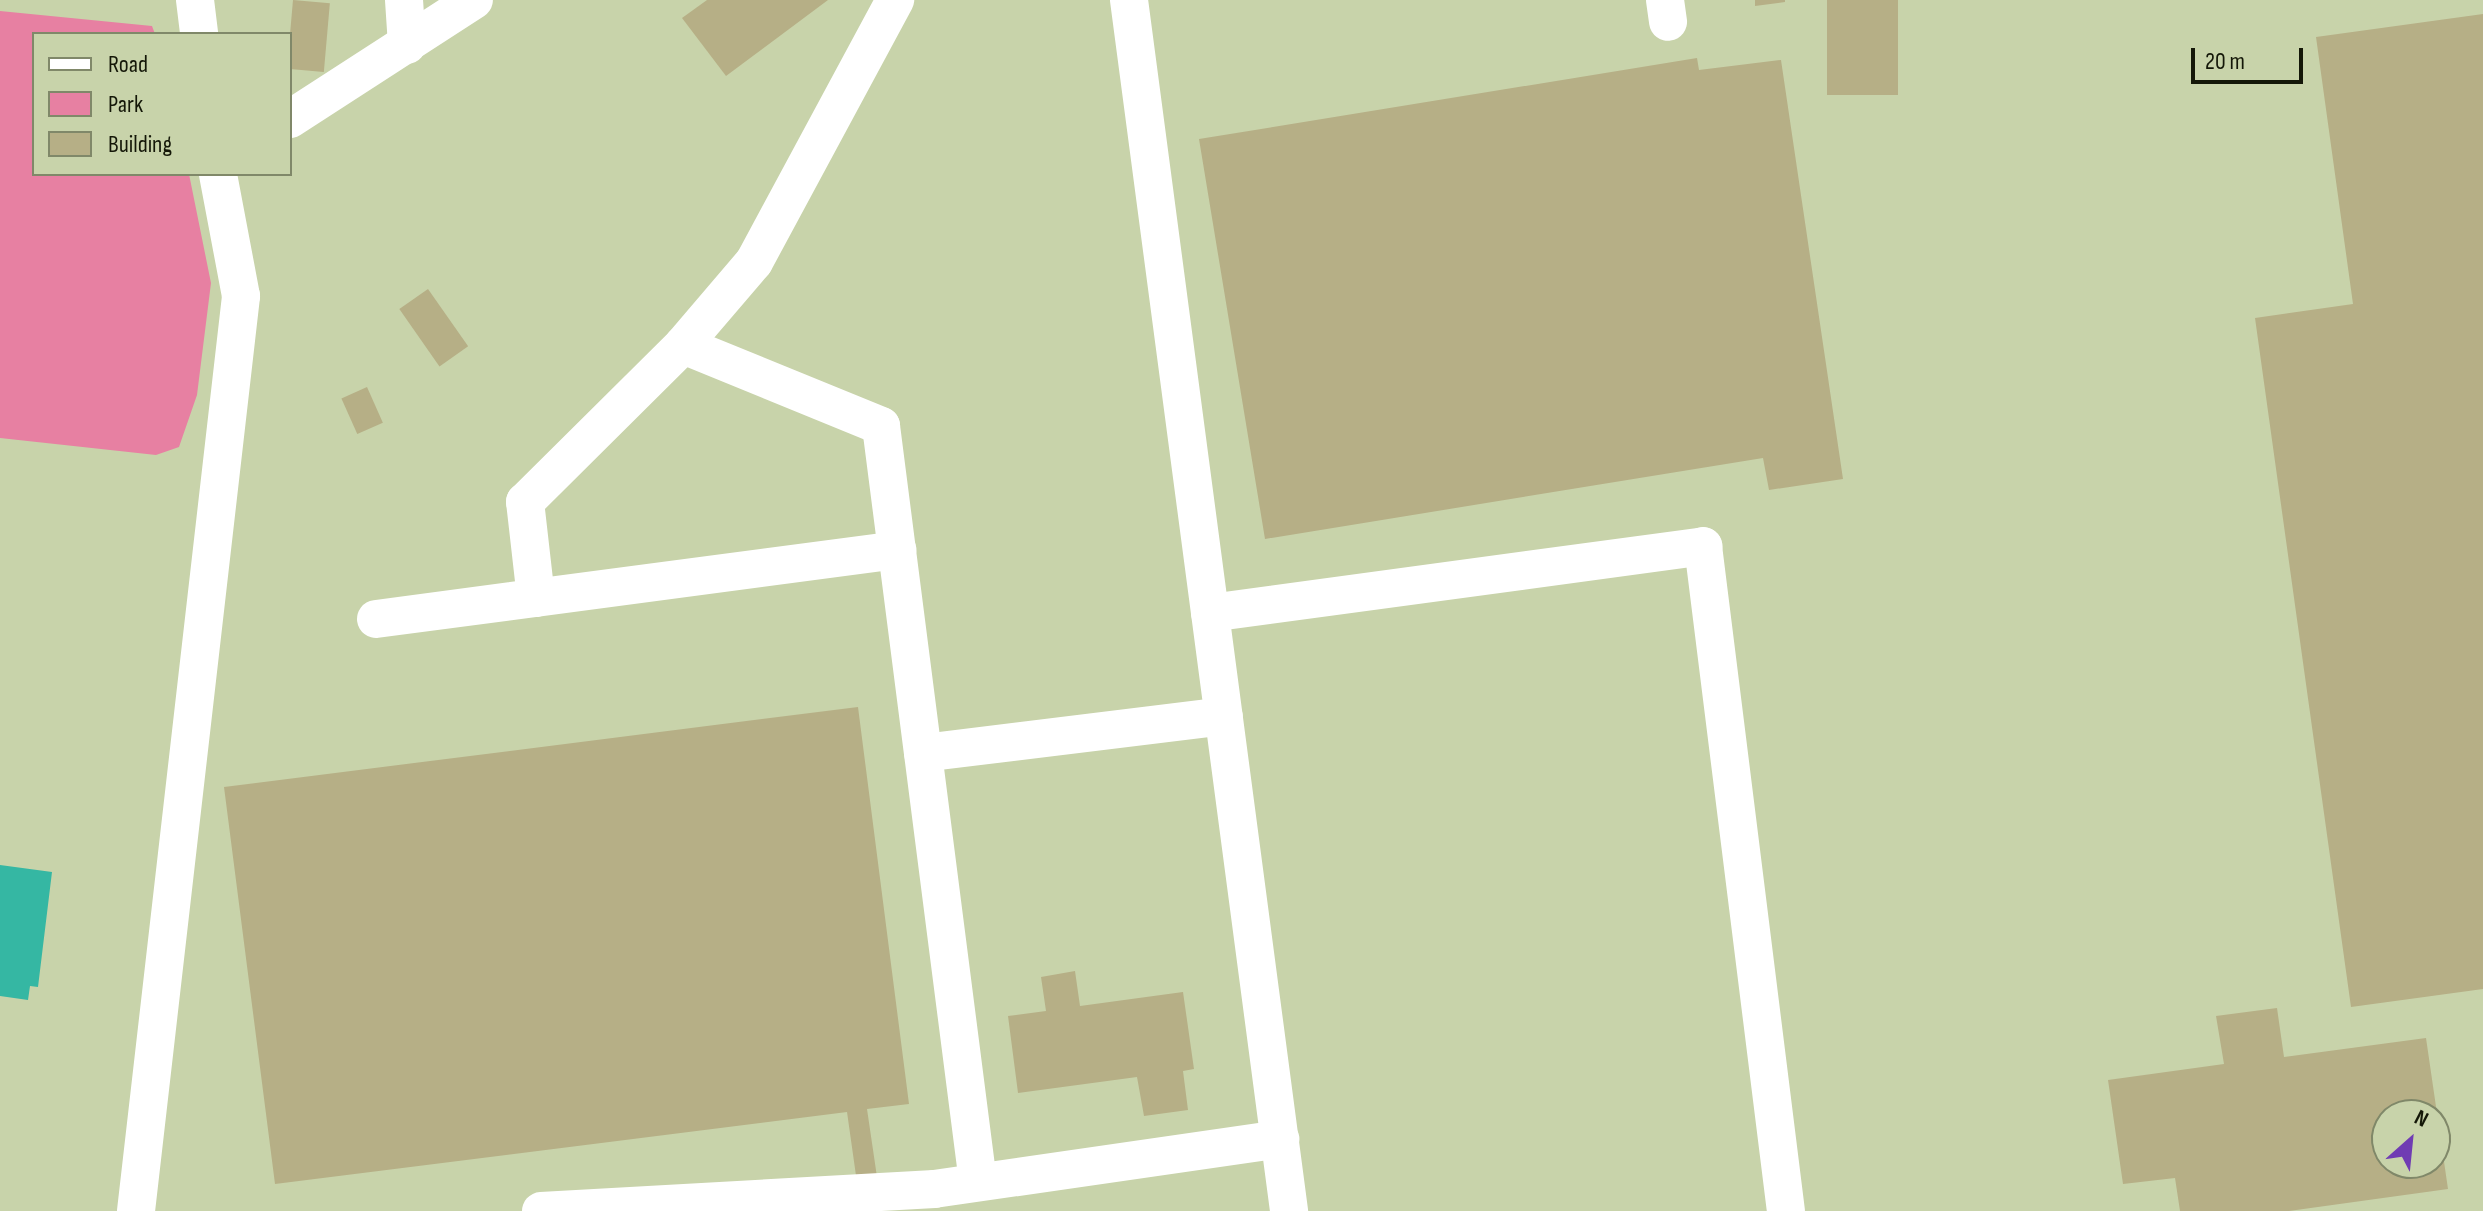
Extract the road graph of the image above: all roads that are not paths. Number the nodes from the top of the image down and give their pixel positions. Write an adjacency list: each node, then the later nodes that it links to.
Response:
1 (195, 0): 6 (lane)
2 (404, 0): 7 (lane)
3 (474, 0): 7 (lane)
4 (895, 0): 10 (lane)
5 (1129, 0): 13 (lane)
6 (199, 32)
7 (407, 45): 8 (lane)
8 (292, 118)
9 (218, 176): 19 (lane)
10 (683, 345): 11 (lane); 12 (lane)
11 (897, 550): 12 (lane); 16 (lane)
12 (536, 598): 14 (lane)
13 (1210, 613): 15 (lane); 22 (lane)
14 (376, 619)
15 (1224, 716): 16 (lane); 17 (lane)
16 (923, 753): 18 (lane)
17 (1280, 1139): 18 (lane); 21 (lane)
18 (978, 1182): 20 (lane)
19 (136, 1211)
20 (541, 1211)
21 (1289, 1211)
22 (1786, 1211)

